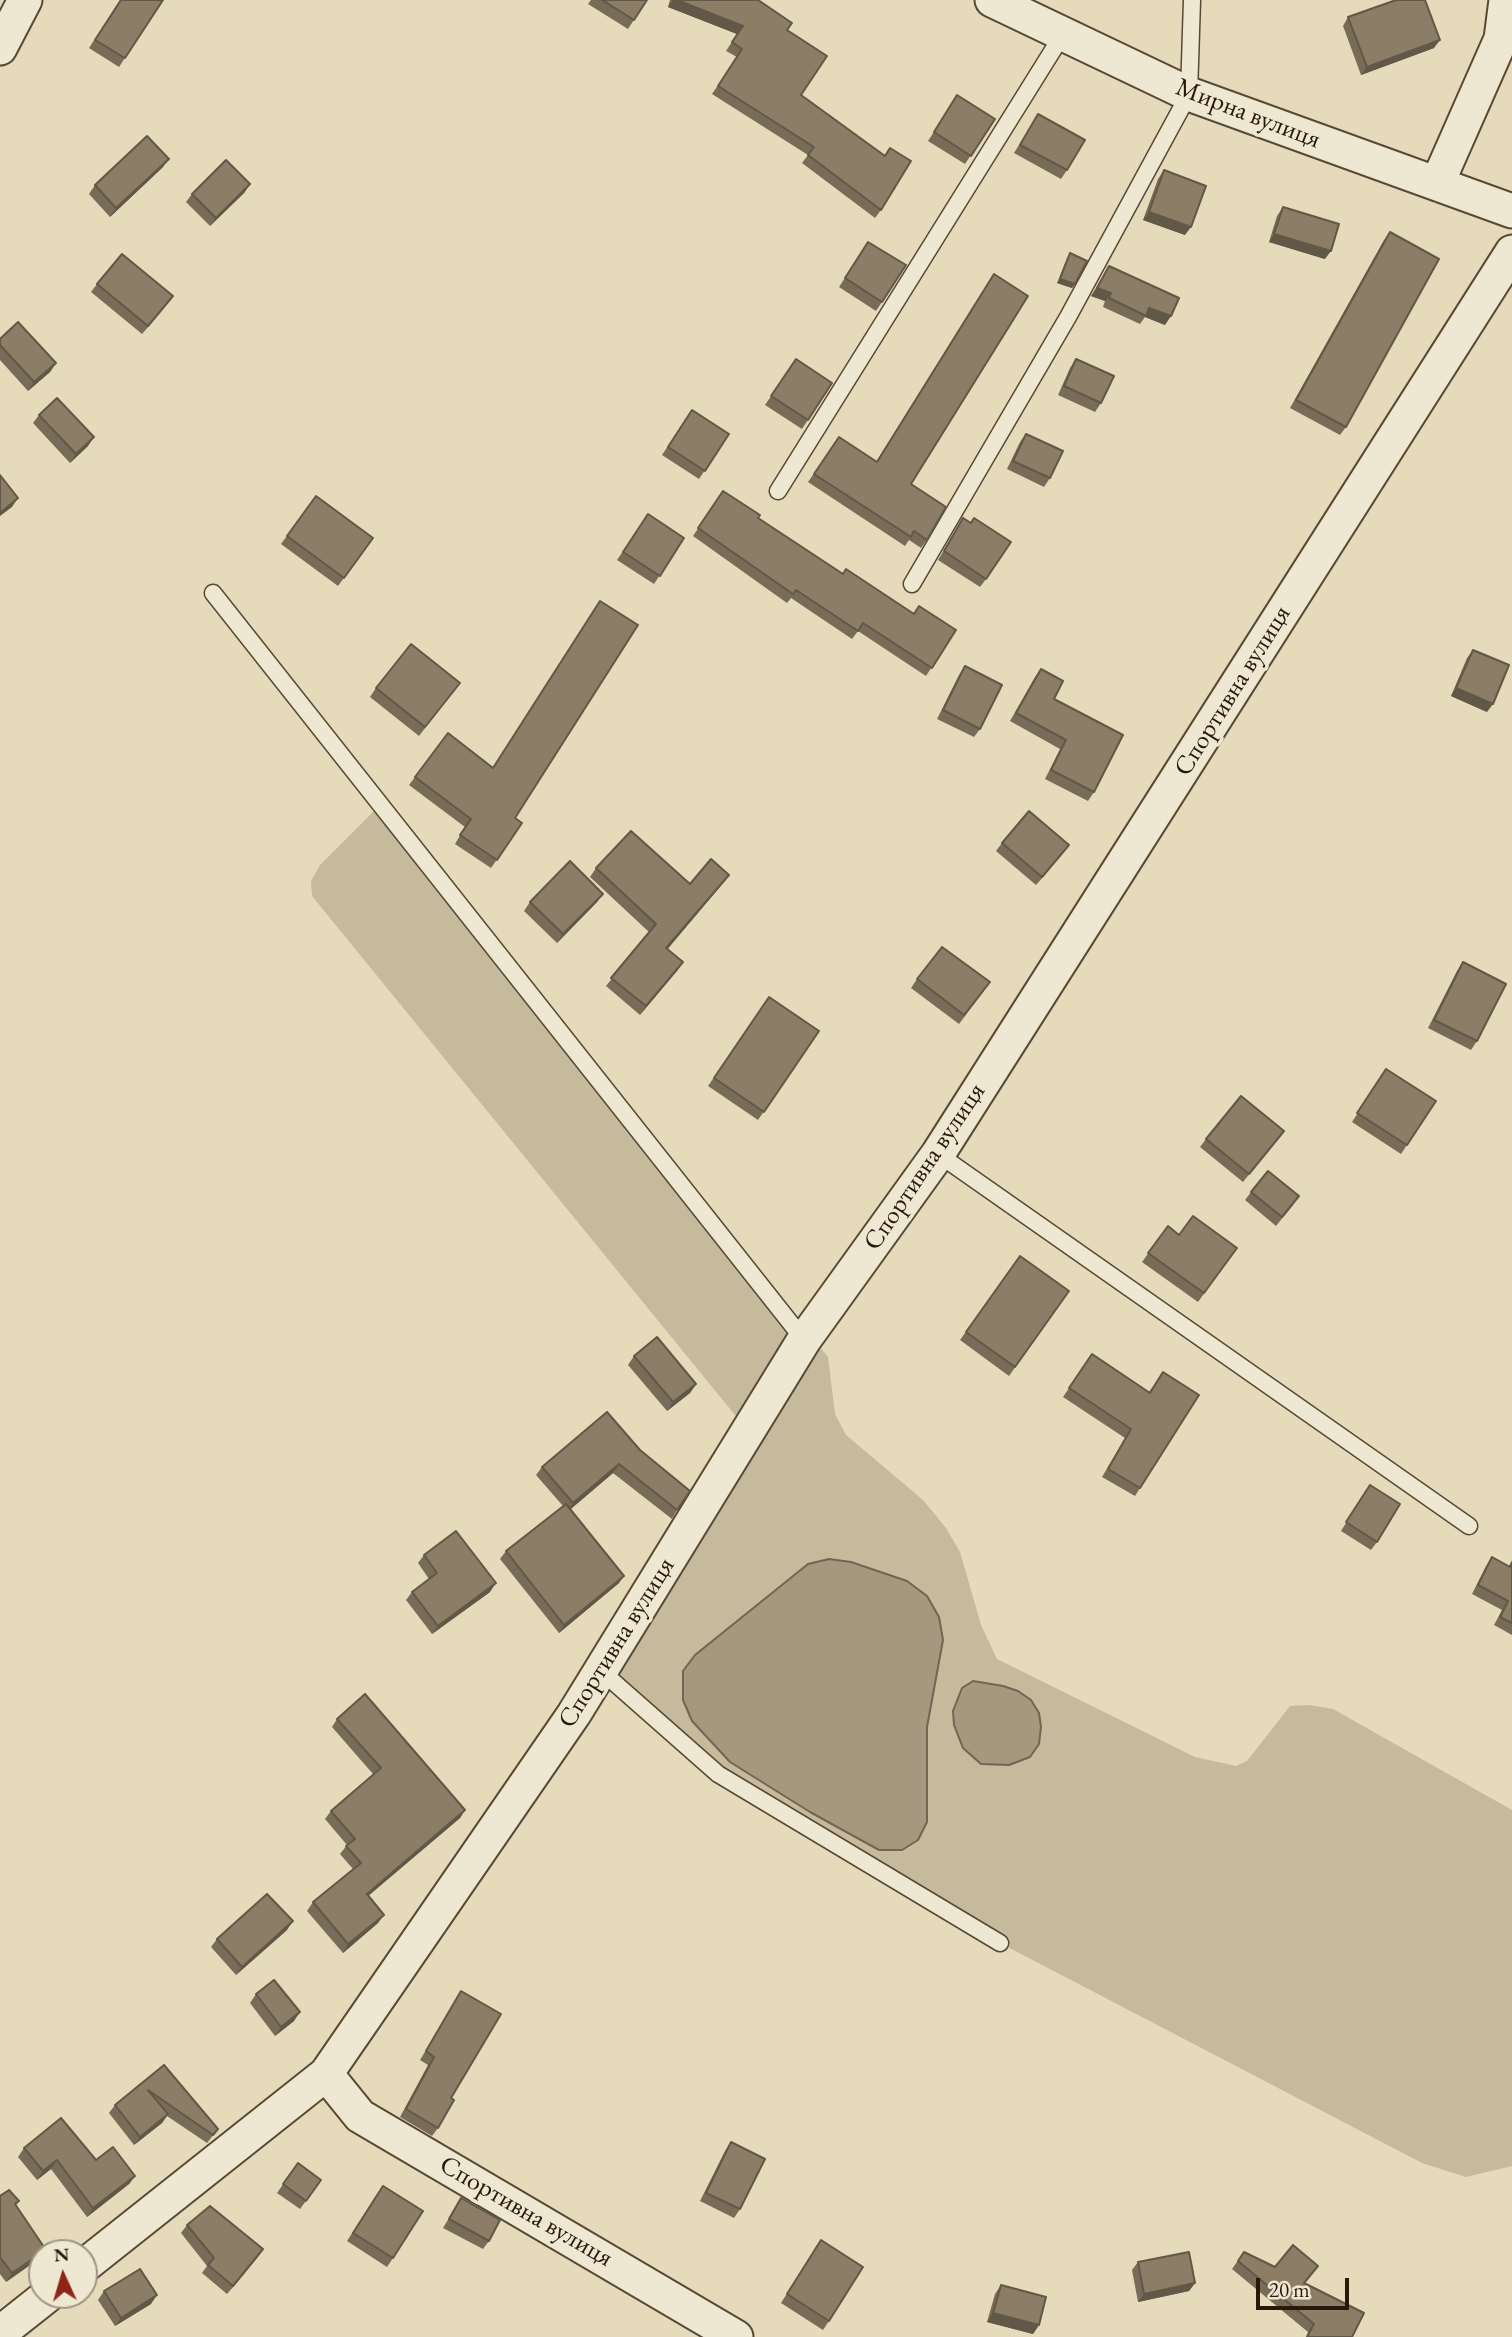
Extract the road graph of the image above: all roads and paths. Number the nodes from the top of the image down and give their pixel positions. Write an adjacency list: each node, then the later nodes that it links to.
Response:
1 (24, 0): 7 (street)
2 (992, 0): 5 (street, Мирна вулиця)
3 (1192, 0): 8 (lane)
4 (1506, 0): 6 (street)
5 (1063, 34): 8 (street, Мирна вулиця); 12 (lane)
6 (1506, 34): 9 (street)
7 (0, 48)
8 (1189, 94): 9 (street, Мирна вулиця); 13 (lane)
9 (1437, 184): 10 (street, Мирна вулиця)
10 (1512, 211)
11 (1512, 252): 15 (street, Спортивна вулиця)
12 (778, 491)
13 (912, 584)
14 (213, 593): 16 (lane)
15 (938, 1154): 16 (street, Спортивна вулиця); 17 (lane)
16 (804, 1340): 18 (street, Спортивна вулиця)
17 (1469, 1527)
18 (600, 1670): 19 (lane); 20 (street, Спортивна вулиця)
19 (1000, 1943)
20 (327, 2074): 21 (street, Спортивна вулиця); 24 (street, Спортивна вулиця)
21 (98, 2255)
22 (30, 2309): 23 (street)
23 (0, 2333)
24 (736, 2337)

